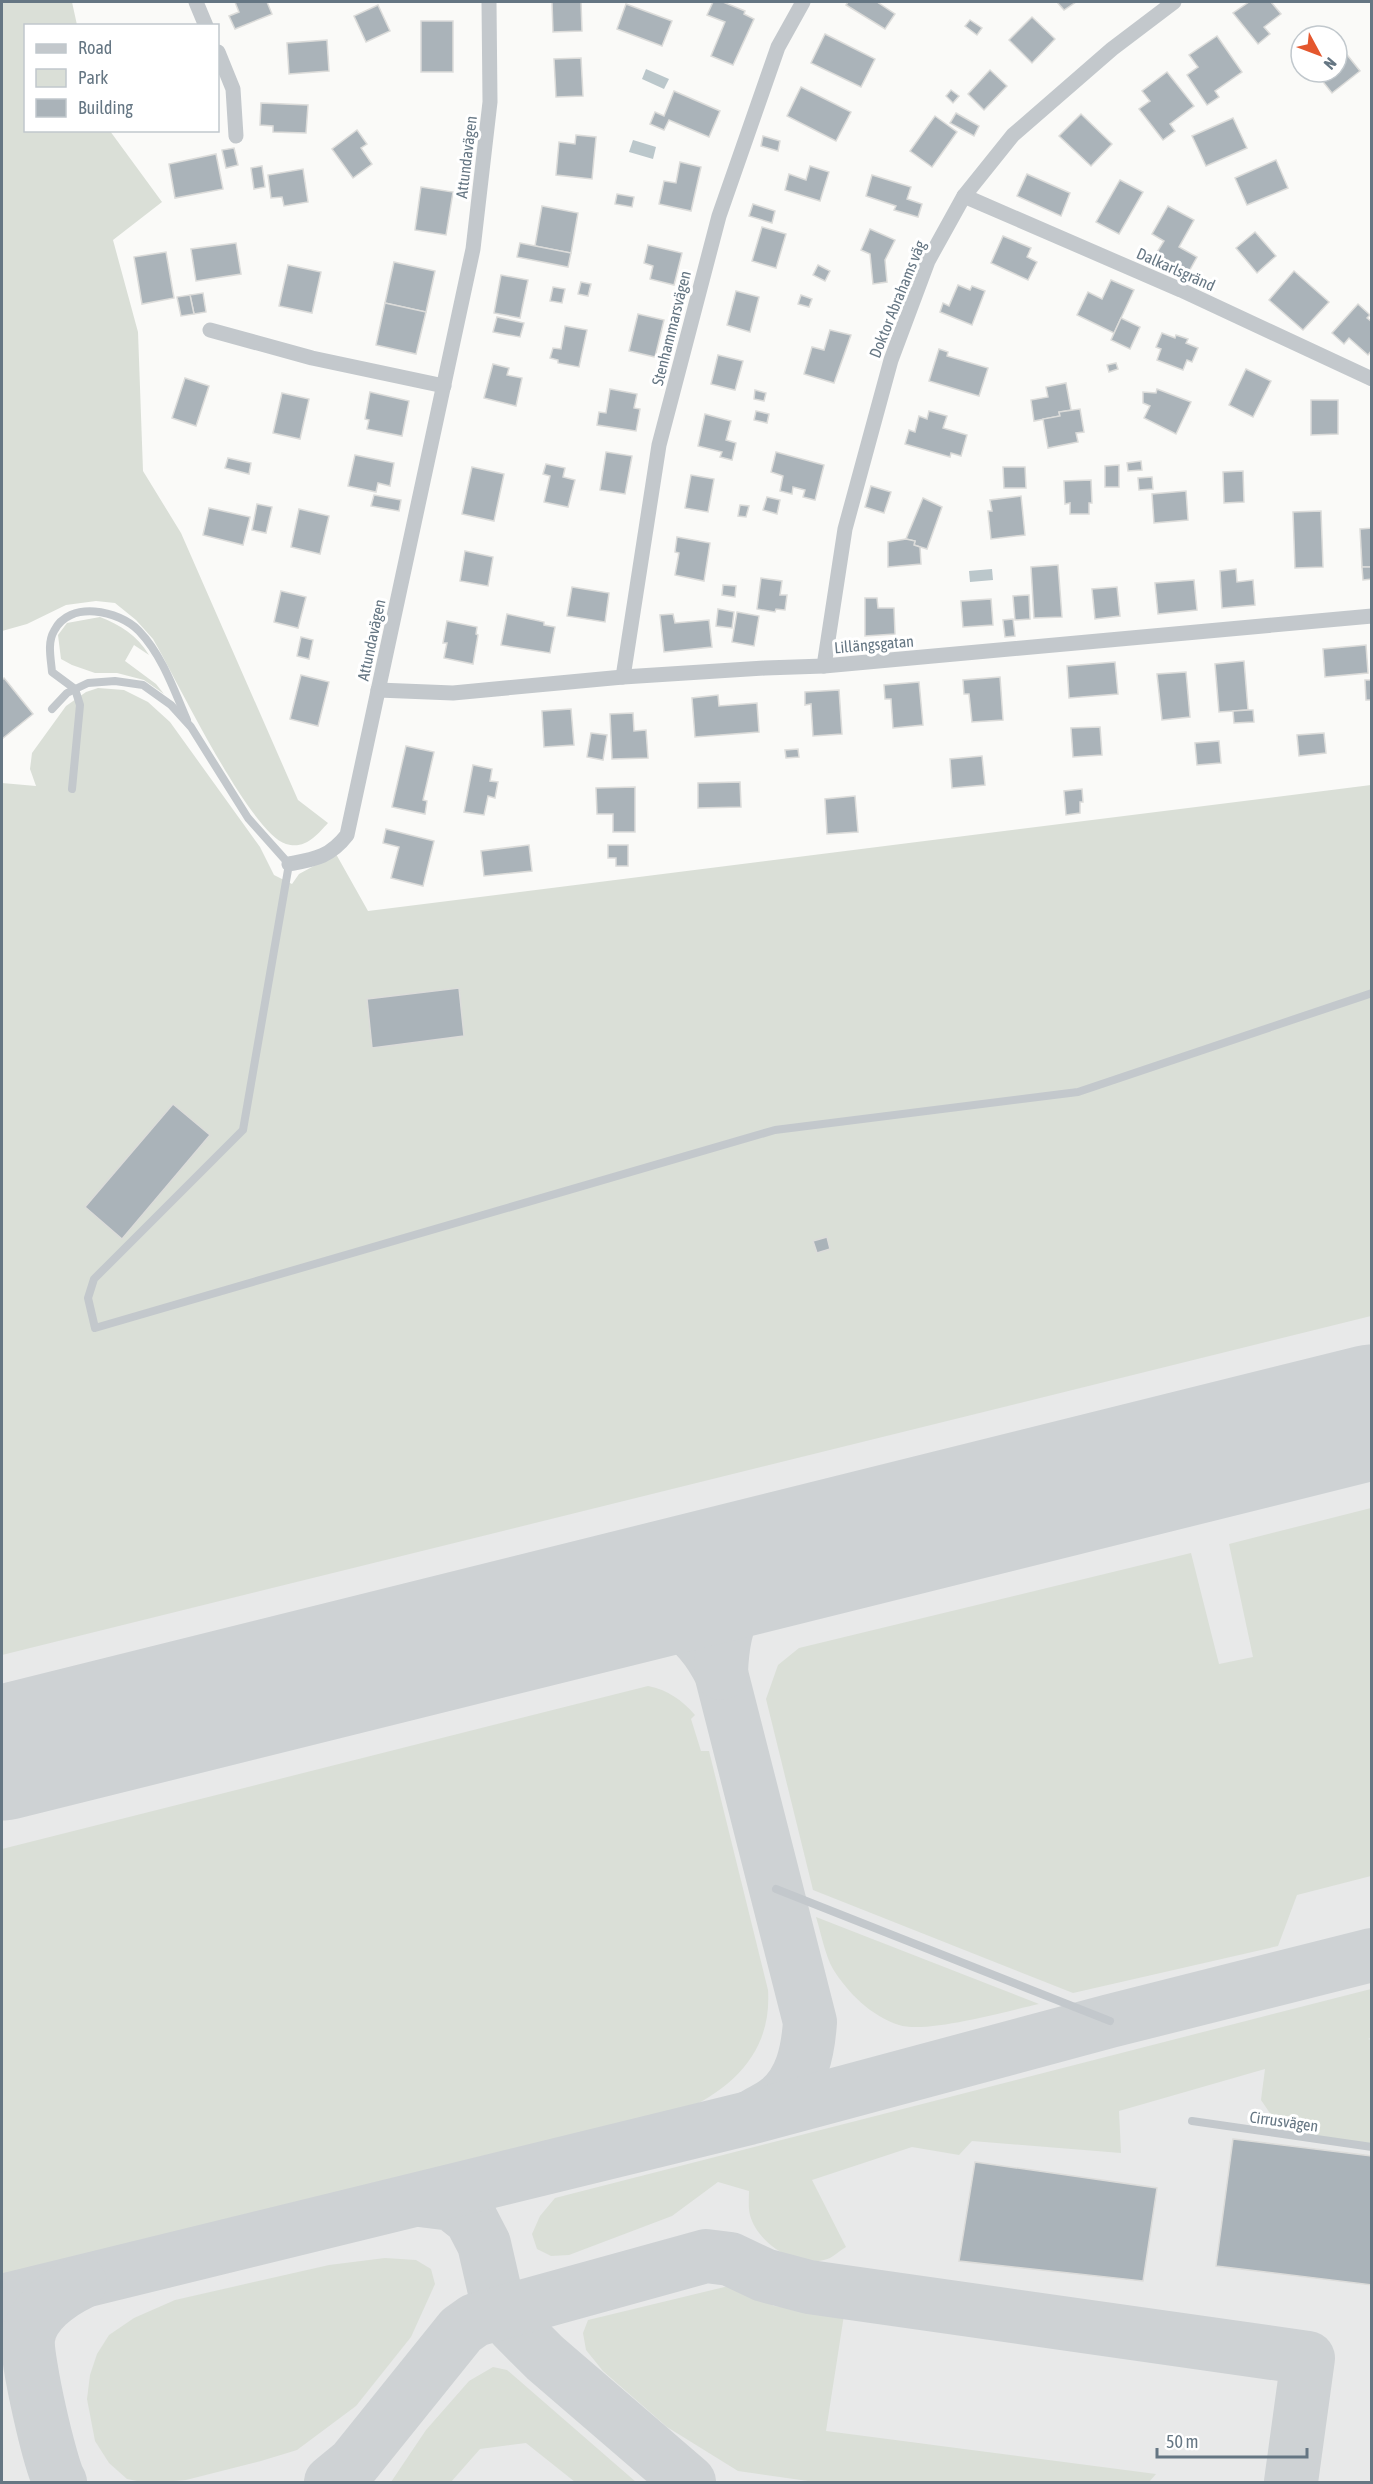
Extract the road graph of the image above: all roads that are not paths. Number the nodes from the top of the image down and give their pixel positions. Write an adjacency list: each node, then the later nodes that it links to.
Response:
1 (196, 2): 5 (street)
2 (489, 2): 11 (street, Attundavägen)
3 (803, 2): 14 (street, Stenhammarsvägen)
4 (1173, 2): 8 (street, Doktor Abrahams väg)
5 (205, 24)
6 (219, 54): 7 (street)
7 (236, 136)
8 (964, 196): 10 (street, Dalkarlsgränd); 13 (street, Doktor Abrahams väg)
9 (210, 330): 11 (street)
10 (1371, 379)
11 (444, 386): 16 (street, Attundavägen)
12 (1371, 616): 13 (street, Lillängsgatan)
13 (824, 666): 14 (street, Lillängsgatan)
14 (623, 677): 16 (street, Lillängsgatan)
15 (75, 689): 17 (lane); 18 (lane); 18 (lane); 19 (lane)
16 (378, 690): 20 (street, Attundavägen)
17 (52, 710)
18 (190, 727): 20 (lane)
19 (72, 789)
20 (289, 864): 21 (lane)
21 (1371, 993)
22 (777, 1889): 23 (lane)
23 (1110, 2021)
24 (1192, 2121): 25 (lane, Cirrusvägen)
25 (1371, 2147)

